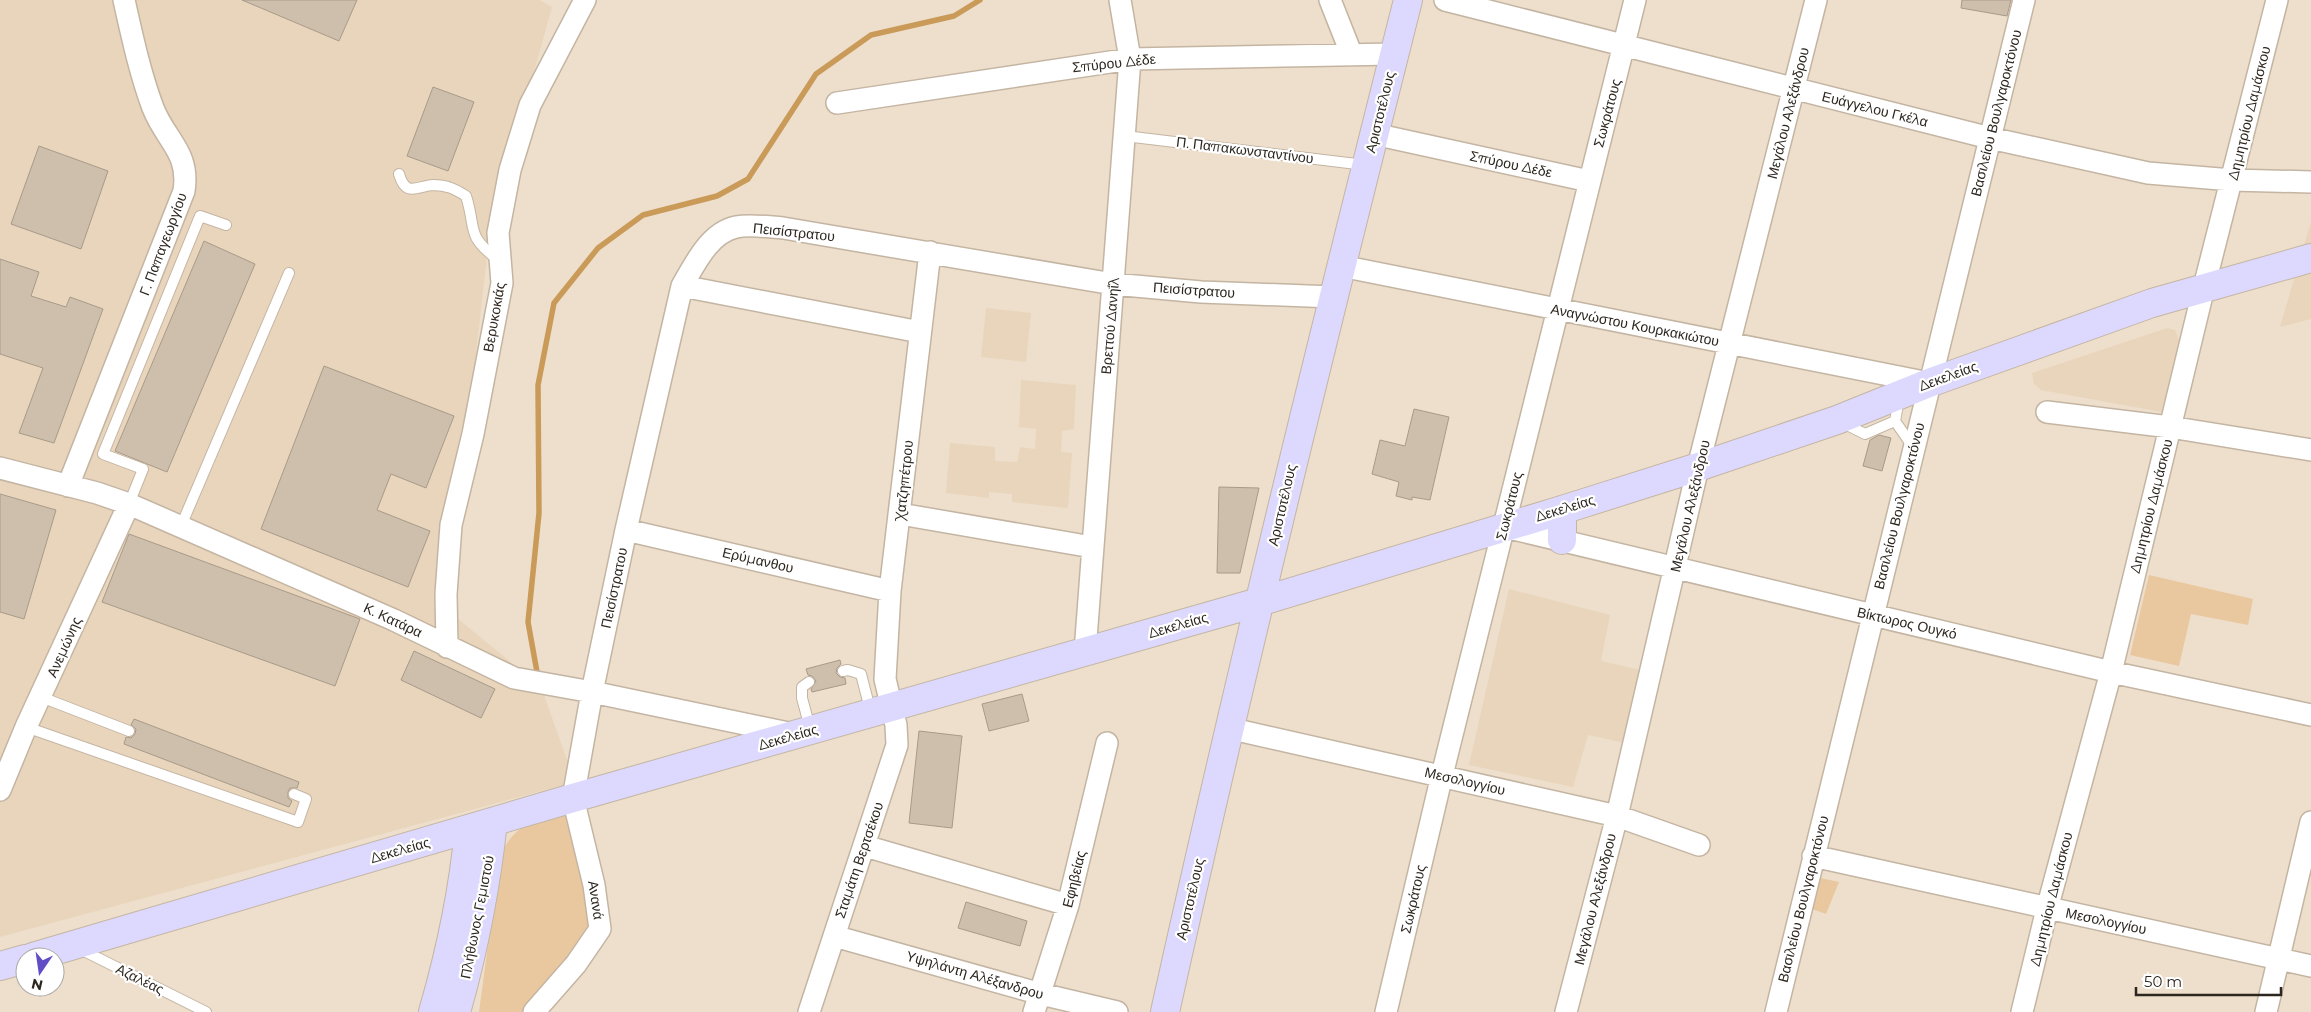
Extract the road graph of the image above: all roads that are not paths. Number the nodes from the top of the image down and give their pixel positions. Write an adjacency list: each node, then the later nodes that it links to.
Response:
1 (124, 0): 48 (street, Γ. Παπαγεωργίου)
2 (1120, 0): 14 (street, Βρεττού Δανηΐλ)
3 (1330, 0): 12 (street)
4 (1408, 0): 13 (main road, Αριστοτέλους)
5 (1445, 0): 11 (street, Ευάγγελου Γκέλα)
6 (1635, 0): 11 (street, Σωκράτους)
7 (1816, 0): 15 (street, Μεγάλου Αλεξάνδρου)
8 (2024, 0): 19 (street, Βασιλείου Βουλγαροκτόνου)
9 (2277, 0): 22 (street, Δημητρίου Δαμάσκου)
10 (583, 1): 28 (street, Βερυκοκιάς)
11 (1624, 45): 15 (street, Ευάγγελου Γκέλα); 23 (street, Σωκράτους)
12 (1351, 53): 13 (street, Σπύρου Δέδε); 14 (street, Σπύρου Δέδε)
13 (1394, 54): 17 (main road, Αριστοτέλους)
14 (1130, 59): 16 (street, Σπύρου Δέδε); 18 (street, Βρεττού Δανηΐλ)
15 (1794, 88): 19 (street, Ευάγγελου Γκέλα); 37 (street, Μεγάλου Αλεξάνδρου)
16 (836, 102)
17 (1374, 134): 20 (main road, Αριστοτέλους); 23 (street, Σπύρου Δέδε)
18 (1125, 136): 20 (lane, Π. Παπακωνσταντίνου); 31 (street, Βρεττού Δανηΐλ)
19 (1990, 138): 22 (street, Ευάγγελου Γκέλα); 38 (street, Βασιλείου Βουλγαροκτόνου)
20 (1366, 165): 29 (main road, Αριστοτέλους)
21 (399, 174): 28 (lane)
22 (2232, 180): 24 (street, Ευάγγελου Γκέλα); 33 (street, Δημητρίου Δαμάσκου)
23 (1589, 181): 35 (street, Σωκράτους)
24 (2311, 182)
25 (226, 225): 49 (lane)
26 (930, 252): 31 (street, Πεισίστρατου); 32 (street, Πεισίστρατου); 36 (street, Χατζηπέτρου)
27 (2311, 258): 33 (main road, Δεκελείας)
28 (501, 262): 61 (street, Βερυκοκιάς)
29 (1341, 266): 34 (main road, Αριστοτέλους); 35 (street, Αναγνώστου Κουρκακιώτου)
30 (289, 273): 52 (lane)
31 (1113, 284): 34 (street, Πεισίστρατου); 56 (street, Βρεττού Δανηΐλ)
32 (682, 286): 36 (street); 54 (street, Πεισίστρατου)
33 (2204, 287): 38 (main road, Δεκελείας); 43 (street, Δημητρίου Δαμάσκου)
34 (1333, 297): 59 (main road, Αριστοτέλους)
35 (1558, 309): 37 (street, Αναγνώστου Κουρκακιώτου); 53 (street, Σωκράτους)
36 (920, 332): 51 (street, Χατζηπέτρου)
37 (1729, 343): 38 (street, Αναγνώστου Κουρκακιώτου); 46 (street, Μεγάλου Αλεξάνδρου)
38 (1929, 383): 39 (main road, Δεκελείας); 44 (street, Βασιλείου Βουλγαροκτόνου)
39 (1900, 394): 41 (main road, Δεκελείας); 42 (lane)
40 (2046, 412): 43 (street)
41 (1837, 420): 42 (lane); 46 (main road, Δεκελείας)
42 (1895, 421): 44 (lane)
43 (2170, 427): 45 (street); 64 (street, Δημητρίου Δαμάσκου)
44 (1913, 448): 60 (street, Βασιλείου Βουλγαροκτόνου)
45 (2311, 450)
46 (1698, 467): 50 (main road, Δεκελείας); 57 (street, Μεγάλου Αλεξάνδρου)
47 (0, 468): 48 (street, Κ. Κατάρα)
48 (68, 486): 49 (street, Κ. Κατάρα)
49 (129, 504): 52 (street, Κ. Κατάρα); 67 (street, Ανεμώνης)
50 (1562, 510): 53 (main road, Δεκελείας); 55 (main road)
51 (900, 514): 56 (street); 58 (street, Χατζηπέτρου)
52 (181, 526): 61 (street, Κ. Κατάρα)
53 (1504, 526): 55 (street, Βίκτωρος Ουγκό); 59 (main road, Δεκελείας); 75 (street, Σωκράτους)
54 (626, 530): 58 (street, Ερύμανθου); 66 (street, Πεισίστρατου)
55 (1562, 540): 57 (street, Βίκτωρος Ουγκό)
56 (1092, 547): 62 (street, Βρεττού Δανηΐλ)
57 (1676, 568): 60 (street, Βίκτωρος Ουγκό); 79 (street, Μεγάλου Αλεξάνδρου)
58 (890, 591): 68 (street, Χατζηπέτρου)
59 (1259, 602): 62 (main road, Δεκελείας); 71 (main road, Αριστοτέλους)
60 (1873, 615): 64 (street, Βίκτωρος Ουγκό); 84 (street, Βασιλείου Βουλγαροκτόνου)
61 (448, 647): 66 (street, Κ. Κατάρα)
62 (1085, 652): 68 (main road, Δεκελείας)
63 (843, 671): 68 (lane)
64 (2111, 672): 69 (street, Βίκτωρος Ουγκό); 86 (street, Δημητρίου Δαμάσκου)
65 (809, 682): 73 (lane)
66 (592, 692): 73 (street, Κ. Κατάρα); 78 (street, Πεισίστρατου)
67 (42, 697): 70 (street, Ανεμώνης); 72 (lane)
68 (881, 710): 73 (main road, Δεκελείας); 83 (street, Σταμάτη Βερτσέκου)
69 (2311, 714)
70 (26, 728): 76 (street, Ανεμώνης); 77 (lane)
71 (1228, 728): 75 (street, Μεσολογγίου); 101 (main road, Αριστοτέλους)
72 (129, 731)
73 (803, 733): 78 (main road, Δεκελείας)
74 (1107, 743): 85 (street, Εφηβείας)
75 (1442, 775): 79 (street, Μεσολογγίου); 102 (street, Σωκράτους)
76 (0, 790)
77 (294, 794)
78 (573, 798): 81 (main road, Δεκελείας); 98 (street, Ανανά)
79 (1616, 816): 82 (street, Μεσολογγίου); 103 (street, Μεγάλου Αλεξάνδρου)
80 (2311, 822): 90 (street)
81 (481, 826): 88 (main road, Δεκελείας); 96 (main road, Πλήθωνος Γεμιστού); 97 (main road, Πλήθωνος Γεμιστού)
82 (1699, 845)
83 (864, 846): 85 (street); 87 (street, Σταμάτη Βερτσέκου)
84 (1813, 856): 86 (street, Μεσολογγίου); 104 (street, Βασιλείου Βουλγαροκτόνου)
85 (1068, 905): 94 (street, Εφηβείας)
86 (2047, 909): 90 (street, Μεσολογγίου); 105 (street, Δημητρίου Δαμάσκου)
87 (834, 936): 94 (street, Υψηλάντη Αλέξανδρου); 99 (street, Σταμάτη Βερτσέκου)
88 (73, 946): 89 (main road, Δεκελείας); 95 (lane, Αζαλέας)
89 (65, 948)
90 (2281, 958): 93 (street, Μεσολογγίου); 106 (street)
91 (15, 962): 92 (main road)
92 (0, 966)
93 (2311, 966)
94 (1038, 1003): 100 (street, Υψηλάντη Αλέξανδρου)
95 (206, 1012)
96 (433, 1012)
97 (456, 1012)
98 (534, 1012)
99 (809, 1012)
100 (1117, 1012)
101 (1164, 1012)
102 (1386, 1012)
103 (1566, 1012)
104 (1776, 1012)
105 (2022, 1012)
106 (2266, 1012)

